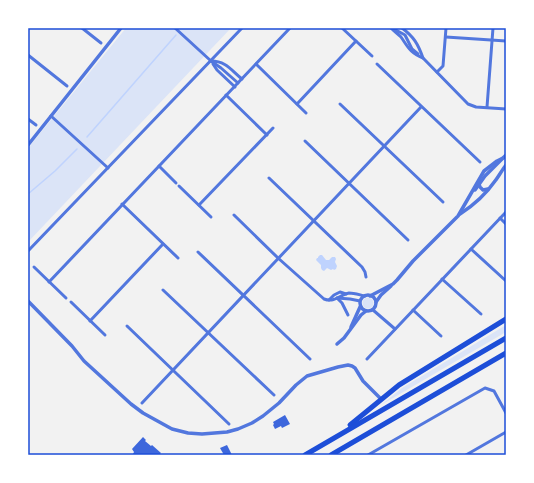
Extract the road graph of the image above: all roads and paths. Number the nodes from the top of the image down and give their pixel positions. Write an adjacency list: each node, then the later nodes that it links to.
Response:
1 (82, 28): 15 (street)
2 (121, 28): 34 (street)
3 (175, 28): 19 (street)
4 (242, 28): 19 (street)
5 (290, 28): 20 (street)
6 (342, 28): 14 (street)
7 (392, 28): 18 (street)
8 (402, 28): 18 (street)
9 (446, 28): 11 (street)
10 (493, 28): 12 (street)
11 (446, 37): 12 (street); 22 (street)
12 (492, 40): 13 (street); 31 (street)
13 (506, 41)
14 (356, 42): 17 (street); 28 (street)
15 (101, 43)
16 (28, 55): 25 (street)
17 (372, 56)
18 (421, 57): 22 (street)
19 (211, 61): 23 (street); 24 (street); 26 (street); 46 (street)
20 (256, 64): 23 (street); 28 (street)
21 (377, 64): 30 (street)
22 (437, 72): 31 (street)
23 (242, 79): 24 (street)
24 (238, 84): 26 (street)
25 (68, 86)
26 (235, 87): 27 (street)
27 (226, 95): 38 (street); 45 (street)
28 (297, 104): 33 (street)
29 (340, 104): 41 (street)
30 (421, 107): 41 (street); 43 (street)
31 (487, 107): 32 (street)
32 (506, 109)
33 (306, 113)
34 (50, 116): 40 (street); 46 (street)
35 (28, 119): 36 (street)
36 (36, 125)
37 (273, 128): 38 (street)
38 (267, 135): 56 (street)
39 (305, 141): 49 (street)
40 (28, 145)
41 (384, 146): 49 (street); 54 (street)
42 (505, 157): 50 (street); 53 (street)
43 (480, 162)
44 (506, 165): 52 (street)
45 (159, 166): 48 (street); 55 (street)
46 (108, 168): 67 (street)
47 (269, 178): 62 (street)
48 (176, 183)
49 (349, 184): 62 (street); 64 (street)
50 (479, 184): 52 (street); 53 (street)
51 (179, 186): 56 (street)
52 (489, 189): 59 (street)
53 (468, 198): 59 (street)
54 (443, 202)
55 (122, 204): 65 (street); 75 (street)
56 (199, 205): 60 (street)
57 (506, 212): 61 (street)
58 (234, 215): 70 (street)
59 (458, 216): 76 (street)
60 (211, 218)
61 (500, 218): 63 (street); 66 (street)
62 (314, 221): 70 (street); 72 (street)
63 (506, 224)
64 (408, 240)
65 (163, 244): 69 (street); 96 (street)
66 (471, 249): 73 (street); 74 (street)
67 (28, 251)
68 (198, 252): 79 (street)
69 (178, 258)
70 (278, 258): 79 (street); 85 (street)
71 (34, 267): 75 (street)
72 (366, 277)
73 (442, 279): 91 (street); 93 (street)
74 (506, 281)
75 (49, 282): 82 (street)
76 (393, 284): 81 (street); 88 (street)
77 (163, 290): 100 (street)
78 (346, 294): 80 (street); 83 (street); 85 (street)
79 (243, 296): 100 (street); 106 (street)
80 (365, 296): 81 (street); 87 (street)
81 (370, 296): 88 (street)
82 (66, 298)
83 (337, 298): 85 (street); 87 (street); 94 (street)
84 (28, 301): 110 (street)
85 (328, 301)
86 (71, 302): 96 (street)
87 (360, 302): 89 (street)
88 (376, 302): 90 (street)
89 (360, 307): 92 (street); 99 (street)
90 (373, 310): 92 (street); 98 (street)
91 (413, 310): 98 (street); 102 (street)
92 (366, 311): 99 (street)
93 (481, 314)
94 (348, 315)
95 (506, 319): 110 (highway)
96 (90, 321): 101 (street)
97 (127, 326): 108 (street)
98 (395, 329): 107 (street)
99 (351, 330): 104 (street)
100 (208, 333): 108 (street); 109 (street)
101 (105, 335)
102 (442, 336)
103 (506, 338): 115 (highway)
104 (337, 344)
105 (506, 353): 117 (highway)
106 (310, 359)
107 (366, 359)
108 (173, 370): 111 (street); 113 (street)
109 (274, 395)
110 (381, 399): 115 (highway)
111 (142, 403)
112 (506, 413): 118 (street)
113 (229, 424)
114 (506, 432): 119 (street)
115 (336, 437): 116 (highway)
116 (305, 455)
117 (331, 455)
118 (368, 455)
119 (466, 455)

